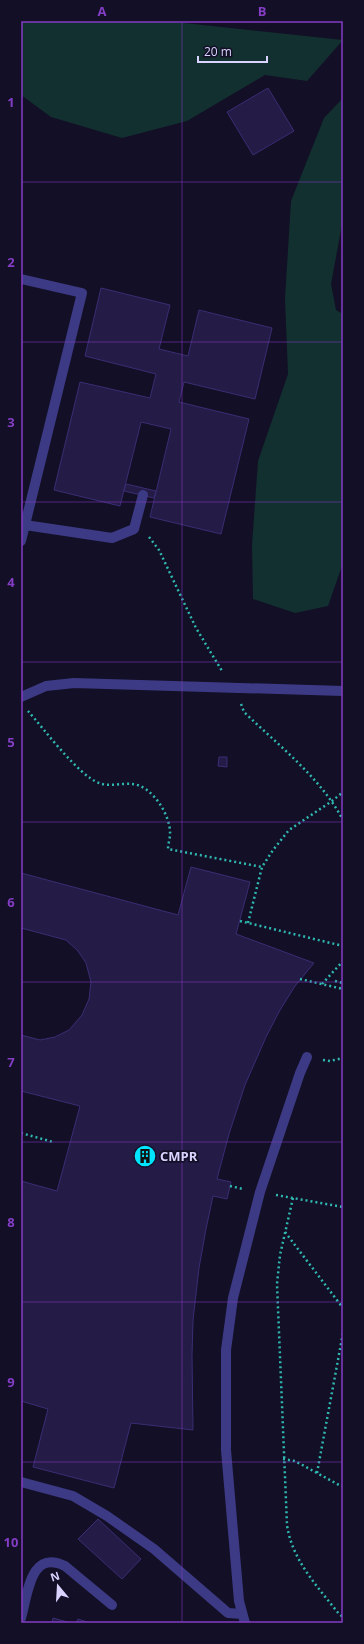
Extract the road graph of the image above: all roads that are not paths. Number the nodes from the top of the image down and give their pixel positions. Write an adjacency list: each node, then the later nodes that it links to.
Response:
1 (21, 279): 3 (lane)
2 (143, 495): 3 (lane)
3 (25, 525): 4 (lane)
4 (21, 541)
5 (343, 691): 6 (lane)
6 (21, 697)
7 (307, 1057): 11 (lane)
8 (21, 1482): 11 (lane)
9 (112, 1605): 10 (lane)
10 (21, 1618)
11 (243, 1618)

